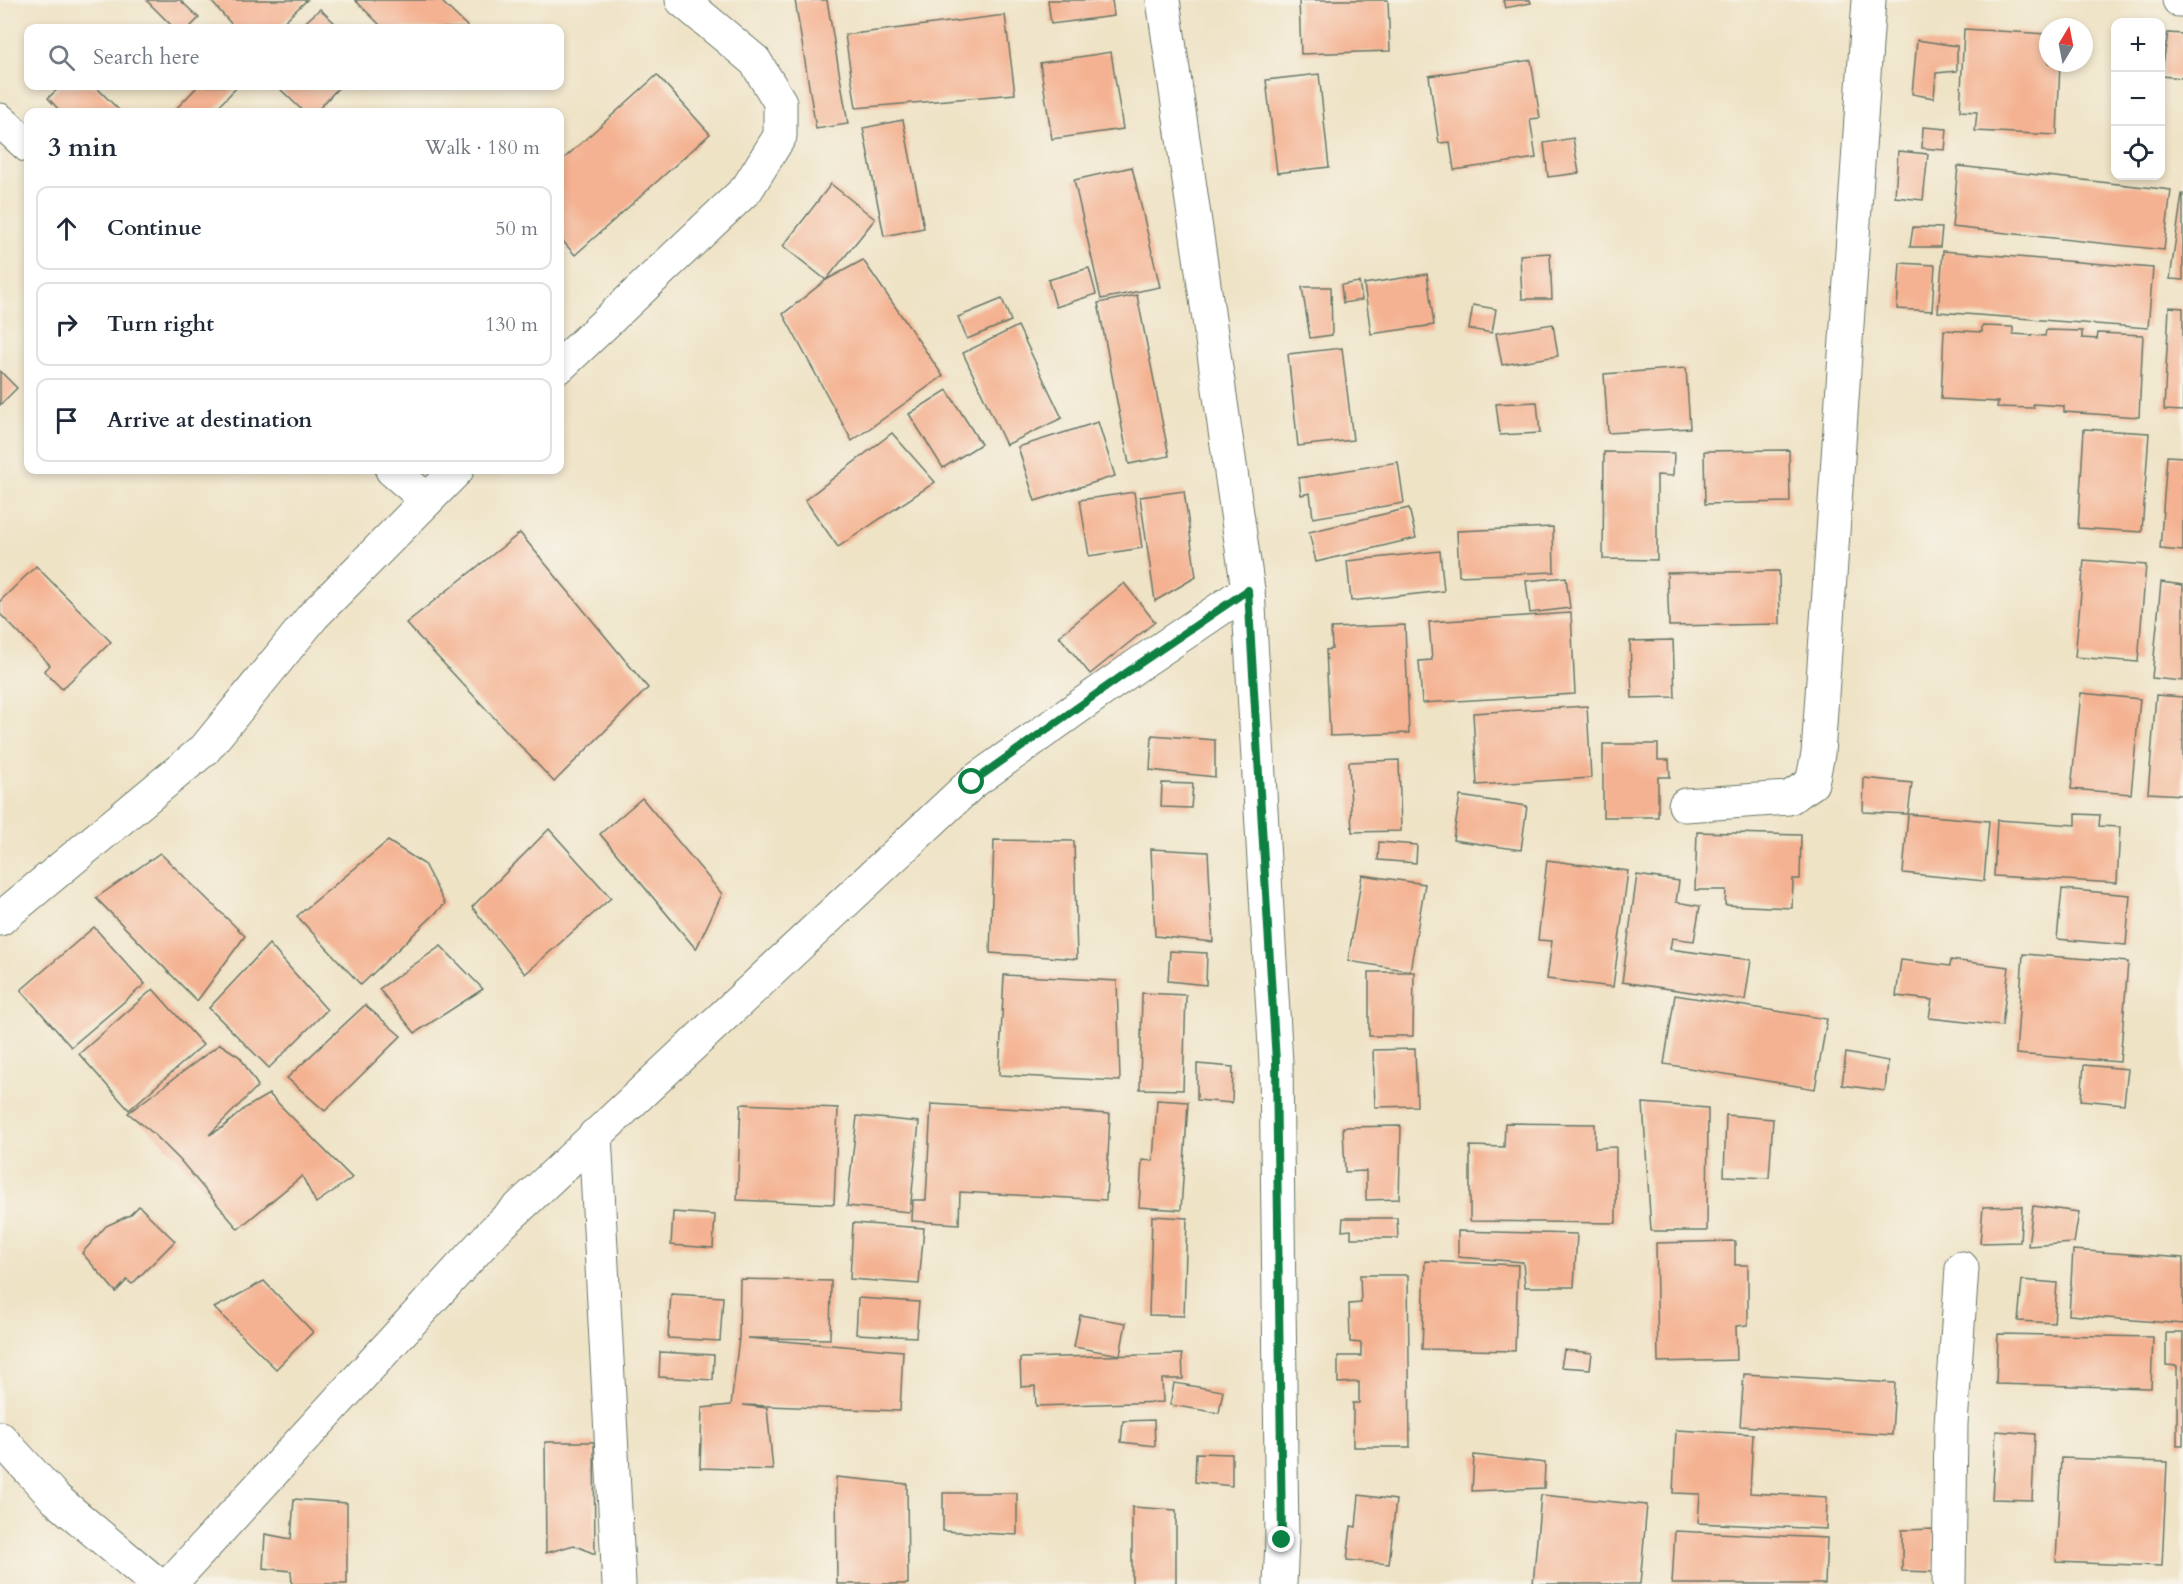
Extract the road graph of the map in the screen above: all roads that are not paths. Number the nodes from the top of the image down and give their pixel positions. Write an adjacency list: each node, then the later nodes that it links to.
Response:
1 (682, 0): 6 (street)
2 (1163, 0): 10 (street)
3 (1869, 0): 11 (street)
4 (0, 120): 5 (street)
5 (24, 142)
6 (564, 362)
7 (397, 474): 9 (street)
8 (453, 474): 9 (street)
9 (427, 500): 12 (street)
10 (1248, 590): 13 (street); 19 (street)
11 (1685, 805)
12 (0, 919)
13 (596, 1135): 17 (street); 18 (street)
14 (1962, 1269): 20 (street)
15 (0, 1438): 16 (street)
16 (157, 1584)
17 (170, 1584)
18 (619, 1584)
19 (1280, 1584)
20 (1949, 1584)

